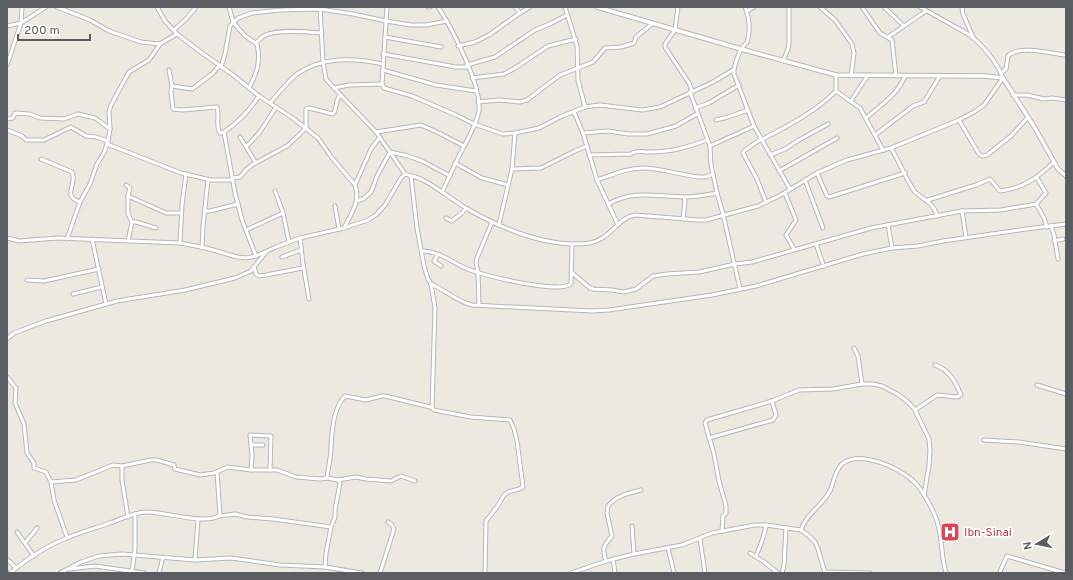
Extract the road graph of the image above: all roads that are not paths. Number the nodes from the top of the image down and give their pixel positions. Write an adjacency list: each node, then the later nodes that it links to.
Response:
1 (22, 7): 29 (street)
2 (46, 7): 29 (street)
3 (57, 7): 42 (street)
4 (157, 7): 33 (street)
5 (196, 7): 33 (street)
6 (229, 7): 28 (street)
7 (387, 7): 26 (street)
8 (438, 7): 27 (street)
9 (515, 7): 24 (street)
10 (530, 7): 24 (street)
11 (565, 7): 25 (street)
12 (597, 7): 30 (street)
13 (678, 7): 34 (street)
14 (754, 7): 22 (street)
15 (789, 7): 48 (street)
16 (820, 7): 60 (street)
17 (862, 7): 38 (street)
18 (884, 7): 32 (street)
19 (920, 7): 23 (street)
20 (962, 7): 39 (street)
21 (320, 8): 26 (street); 28 (street); 35 (street)
22 (746, 9): 45 (street)
23 (926, 11): 32 (street); 39 (street)
24 (520, 13): 43 (street)
25 (567, 15): 40 (street); 53 (street)
26 (386, 21): 27 (street); 37 (street)
27 (447, 21): 43 (street)
28 (233, 22): 41 (street); 52 (street)
29 (20, 23): 31 (street); 51 (street)
30 (652, 24): 34 (street); 54 (street)
31 (7, 26)
32 (904, 26): 38 (street)
33 (174, 30): 36 (street)
34 (675, 30): 45 (street); 73 (street)
35 (322, 33): 41 (street); 49 (street)
36 (177, 34): 42 (street); 52 (street)
37 (385, 37): 44 (street); 46 (street)
38 (888, 37): 62 (street)
39 (974, 38): 58 (street)
40 (576, 39): 54 (street); 65 (street)
41 (256, 43): 70 (street)
42 (160, 44): 97 (street)
43 (458, 46): 53 (street)
44 (441, 47)
45 (741, 49): 48 (street); 57 (street)
46 (383, 54): 50 (street); 53 (street)
47 (1064, 55): 58 (street)
48 (782, 61): 59 (street)
49 (323, 62): 50 (street); 71 (street); 81 (street)
50 (383, 64): 56 (street)
51 (7, 65)
52 (220, 66): 69 (street); 70 (street)
53 (467, 66): 65 (street)
54 (578, 68): 80 (street); 83 (street)
55 (170, 70): 69 (street)
56 (383, 70): 67 (street); 72 (street)
57 (733, 70): 68 (street); 73 (street)
58 (1001, 73): 66 (street)
59 (836, 75): 60 (street); 74 (street)
60 (851, 76): 61 (street)
61 (868, 76): 62 (street); 79 (street)
62 (896, 76): 63 (street)
63 (905, 76): 64 (street); 88 (street)
64 (940, 76): 66 (street); 103 (street)
65 (472, 78): 72 (street)
66 (1003, 78): 75 (street); 92 (street)
67 (382, 84): 71 (street); 93 (street)
68 (738, 85): 84 (street); 85 (street)
69 (172, 86): 99 (street)
70 (249, 88): 77 (street)
71 (334, 88): 76 (street)
72 (476, 91): 80 (street)
73 (691, 91): 83 (street); 84 (street)
74 (836, 91): 79 (street); 107 (street)
75 (1013, 94): 78 (street); 89 (street)
76 (341, 95): 96 (street); 100 (street)
77 (259, 96): 81 (street); 99 (street)
78 (1066, 100)
79 (851, 101): 88 (street)
80 (478, 102): 93 (street)
81 (270, 104): 82 (street)
82 (276, 107): 96 (street); 113 (street)
83 (585, 108): 86 (street)
84 (695, 108): 87 (street)
85 (748, 110): 91 (street); 95 (street)
86 (574, 112): 101 (street); 102 (street)
87 (697, 114): 102 (street); 108 (street)
88 (866, 118): 103 (street)
89 (1028, 118): 92 (street); 121 (street)
90 (7, 119): 97 (street)
91 (716, 120)
92 (959, 120): 114 (street)
93 (474, 124): 101 (street); 110 (street)
94 (828, 124): 118 (street)
95 (754, 126): 107 (street); 112 (street)
96 (306, 128): 120 (street); 140 (street)
97 (110, 129): 109 (street)
98 (7, 130): 109 (street)
99 (224, 132): 134 (street)
100 (376, 132): 105 (street); 110 (street)
101 (515, 133): 123 (street)
102 (583, 133): 111 (street)
103 (876, 135): 115 (street)
104 (240, 137): 113 (street)
105 (380, 137): 116 (street); 140 (street)
106 (837, 138): 124 (street)
107 (761, 139): 118 (street); 151 (street)
108 (706, 140): 112 (street); 117 (street)
109 (108, 142): 127 (street); 150 (street)
110 (464, 146): 122 (street)
111 (587, 146): 117 (street); 123 (street)
112 (710, 146): 129 (street)
113 (246, 147): 120 (street)
114 (891, 148): 115 (street); 126 (street)
115 (883, 150): 125 (street)
116 (390, 152): 128 (street); 131 (street); 149 (street)
117 (589, 154): 136 (street)
118 (770, 155): 124 (street)
119 (41, 159): 150 (street)
120 (256, 162): 134 (street)
121 (1054, 162): 132 (street); 133 (street)
122 (455, 163): 131 (street); 138 (street)
123 (512, 168): 138 (street)
124 (780, 171): 141 (street)
125 (817, 173): 126 (street); 137 (street)
126 (905, 173): 148 (street)
127 (186, 174): 135 (street); 159 (street)
128 (405, 174): 130 (street); 174 (street)
129 (713, 174): 136 (street); 145 (street)
130 (410, 176): 143 (street); 195 (street)
131 (450, 176): 143 (street)
132 (1066, 176)
133 (1037, 178): 148 (street); 154 (street)
134 (233, 179): 135 (street); 152 (street)
135 (208, 180): 157 (street)
136 (597, 180): 153 (street)
137 (805, 180): 141 (street); 175 (street)
138 (508, 184): 167 (street)
139 (126, 185): 146 (street)
140 (355, 185): 149 (street)
141 (790, 189): 144 (street)
142 (275, 191): 160 (street)
143 (442, 192): 156 (street)
144 (785, 193): 151 (street); 192 (street)
145 (717, 194): 147 (street); 161 (street)
146 (128, 196): 159 (street); 165 (street)
147 (684, 197): 153 (street); 164 (street)
148 (928, 200): 162 (street)
149 (357, 201): 174 (street)
150 (80, 202): 181 (street)
151 (766, 202): 161 (street)
152 (238, 204): 157 (street); 176 (street)
153 (608, 204): 169 (street)
154 (1036, 204): 158 (street); 172 (street)
155 (335, 206): 177 (street)
156 (466, 208): 163 (street); 166 (street)
157 (205, 211): 190 (street)
158 (962, 211): 162 (street); 178 (street)
159 (181, 213): 187 (street)
160 (283, 213): 176 (street); 185 (street)
161 (723, 214): 164 (street); 200 (street)
162 (937, 216): 170 (street)
163 (446, 218)
164 (683, 219): 169 (street)
165 (132, 222): 173 (street); 184 (street)
166 (492, 222): 167 (street); 206 (street)
167 (499, 224): 188 (street)
168 (1066, 224): 171 (street)
169 (618, 225): 188 (street)
170 (888, 225): 189 (street); 191 (street)
171 (1051, 226): 172 (street); 186 (street)
172 (1047, 227): 178 (street)
173 (156, 228)
174 (344, 228): 177 (street)
175 (823, 228)
176 (246, 230): 197 (street)
177 (339, 230): 180 (street)
178 (966, 237): 191 (street)
179 (7, 238): 181 (street)
180 (300, 238): 185 (street); 193 (street)
181 (67, 239): 182 (street)
182 (92, 239): 184 (street); 205 (street)
183 (1063, 239): 186 (street)
184 (128, 241): 187 (street)
185 (289, 242): 194 (street)
186 (1054, 242): 199 (street)
187 (180, 243): 190 (street)
188 (572, 244): 207 (street)
189 (816, 244): 192 (street); 202 (street)
190 (202, 248): 197 (street)
191 (892, 248): 202 (street)
192 (794, 249): 200 (street)
193 (301, 250): 198 (street); 204 (street)
194 (266, 252): 197 (street); 203 (street)
195 (422, 252): 196 (street); 209 (street)
196 (438, 254): 201 (street); 206 (street)
197 (256, 256)
198 (282, 257)
199 (1058, 259)
200 (735, 264): 207 (street); 211 (street)
201 (441, 266)
202 (824, 266): 211 (street)
203 (254, 267): 204 (street); 214 (street)
204 (303, 268): 213 (street)
205 (99, 269): 208 (street); 210 (street)
206 (478, 272): 207 (street); 215 (street)
207 (571, 272)
208 (27, 280)
209 (431, 284): 215 (street); 281 (street)
210 (102, 287): 212 (street); 214 (street)
211 (740, 289): 215 (street)
212 (73, 294)
213 (309, 299)
214 (106, 304): 216 (street)
215 (479, 304)
216 (7, 339)
217 (854, 348): 220 (street)
218 (935, 365): 225 (street)
219 (7, 377): 238 (street)
220 (862, 384): 223 (street); 225 (street)
221 (1037, 385): 222 (street)
222 (1066, 394)
223 (772, 401): 226 (street); 226 (street)
224 (430, 407): 235 (street)
225 (915, 410): 240 (street)
226 (709, 438): 252 (street)
227 (984, 440): 230 (street)
228 (252, 445): 229 (street); 232 (street); 233 (street)
229 (263, 445)
230 (1066, 449)
231 (122, 466): 234 (street); 238 (street); 243 (street)
232 (251, 470): 233 (street); 234 (street)
233 (270, 470): 235 (street)
234 (217, 472): 242 (street)
235 (327, 478): 236 (street)
236 (338, 480): 237 (street); 248 (street)
237 (415, 481)
238 (51, 482): 254 (street)
239 (641, 490): 267 (street)
240 (924, 495): 251 (street); 289 (street)
241 (135, 514): 243 (street); 244 (street); 260 (street)
242 (219, 516): 244 (street); 248 (street)
243 (128, 517): 254 (street)
244 (198, 519): 266 (street)
245 (388, 522): 280 (street)
246 (766, 525): 250 (street); 252 (street); 262 (street)
247 (632, 526): 259 (street)
248 (331, 527): 268 (street)
249 (37, 528): 256 (street)
250 (786, 528): 251 (street); 287 (street)
251 (801, 530): 273 (street)
252 (722, 531): 255 (street)
253 (17, 532): 256 (street)
254 (67, 537): 261 (street)
255 (700, 539): 257 (street); 285 (street)
256 (25, 543): 261 (street)
257 (668, 548): 259 (street); 284 (street)
258 (750, 553): 262 (street)
259 (634, 554): 264 (street)
260 (135, 555): 263 (street); 270 (street); 271 (street)
261 (34, 556): 269 (street)
262 (756, 556): 286 (street)
263 (163, 557): 266 (street); 278 (street)
264 (613, 559): 267 (street); 283 (street)
265 (7, 560): 269 (street)
266 (195, 560): 268 (street)
267 (606, 561): 282 (street)
268 (325, 567): 272 (street)
269 (16, 568): 274 (street)
270 (71, 568): 271 (street); 275 (street); 276 (street)
271 (132, 571): 277 (street)
272 (355, 572): 279 (street)
273 (825, 572): 288 (street)
274 (10, 573)
275 (60, 573)
276 (69, 573)
277 (144, 573)
278 (159, 573)
279 (362, 573)
280 (380, 573)
281 (485, 573)
282 (571, 573)
283 (615, 573)
284 (674, 573)
285 (705, 573)
286 (778, 573)
287 (782, 573)
288 (870, 573)
289 (946, 573)
290 (1000, 573): 291 (street)
291 (1065, 573)

